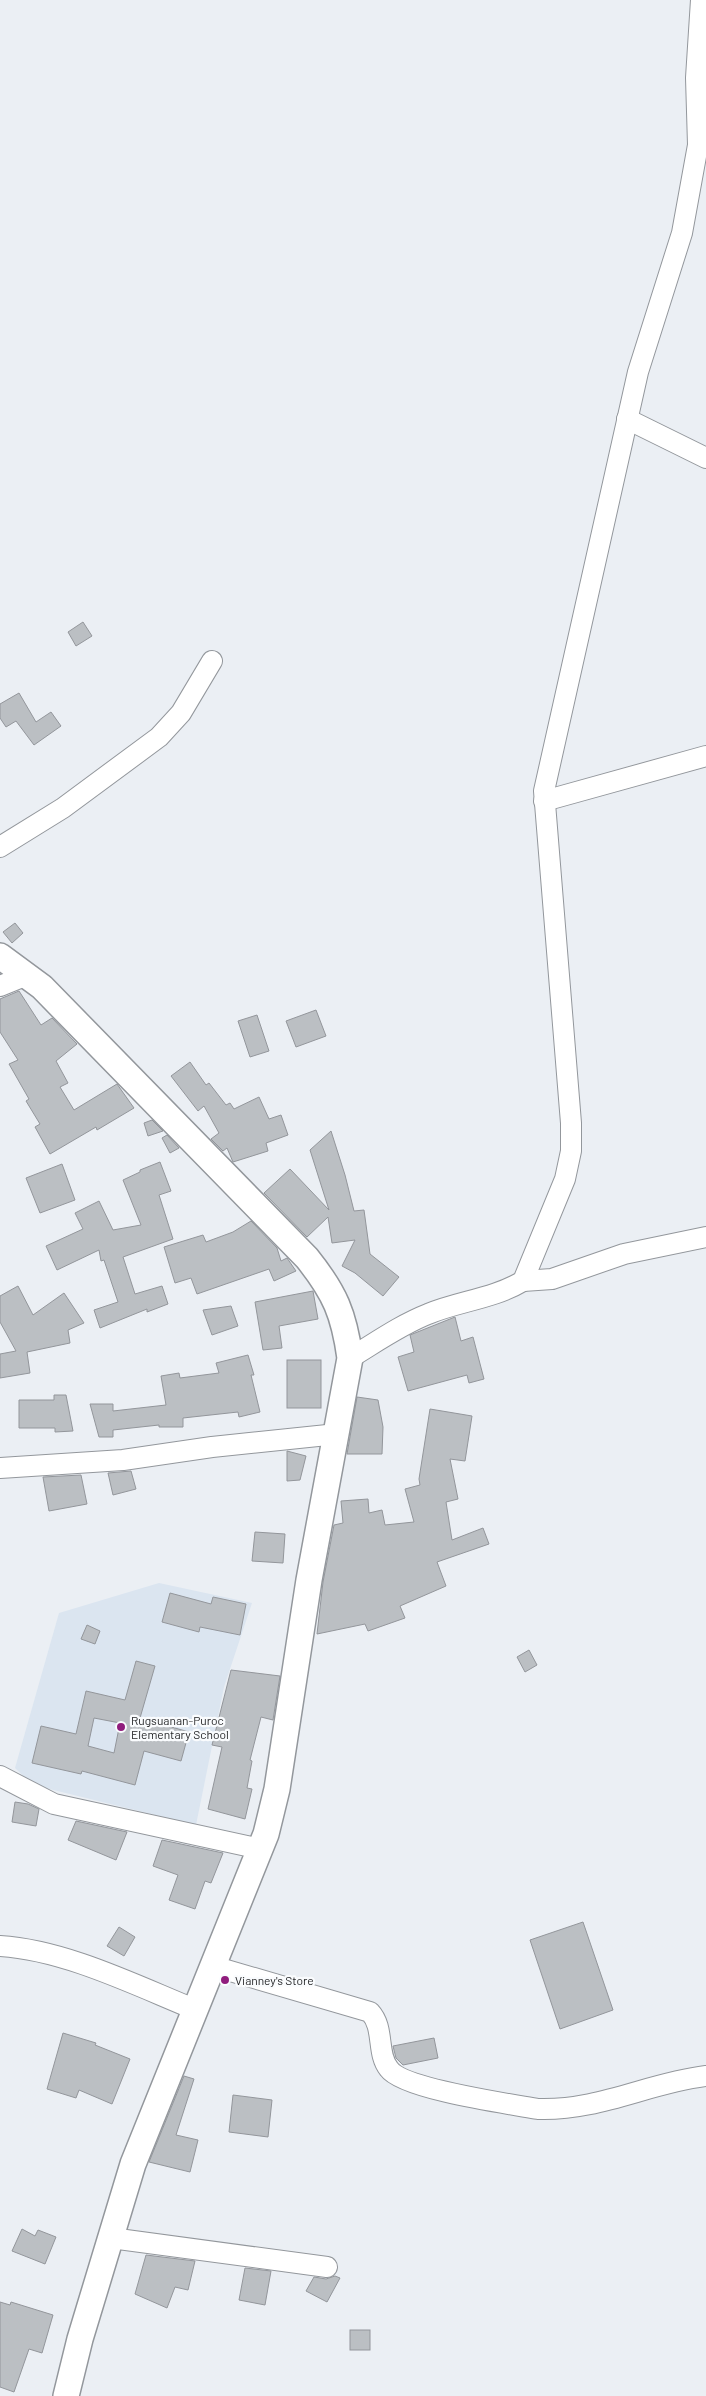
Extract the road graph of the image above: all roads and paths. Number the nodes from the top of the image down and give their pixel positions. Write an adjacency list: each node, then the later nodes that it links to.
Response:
1 (701, 0): 2 (street)
2 (627, 419): 3 (street); 6 (street)
3 (706, 458)
4 (212, 661): 7 (street)
5 (706, 756): 6 (street)
6 (544, 801): 12 (street)
7 (0, 847)
8 (0, 956): 9 (street)
9 (27, 975): 10 (street); 13 (street)
10 (0, 986)
11 (706, 1237): 12 (street)
12 (522, 1281): 13 (street)
13 (350, 1358): 14 (street)
14 (337, 1434): 15 (street); 17 (street)
15 (0, 1468)
16 (0, 1776): 17 (street)
17 (261, 1849): 19 (street)
18 (0, 1946): 20 (street)
19 (213, 1966): 20 (street); 21 (street)
20 (194, 2010): 22 (street)
21 (706, 2076)
22 (111, 2238): 23 (street); 24 (street)
23 (327, 2267)
24 (66, 2396)

